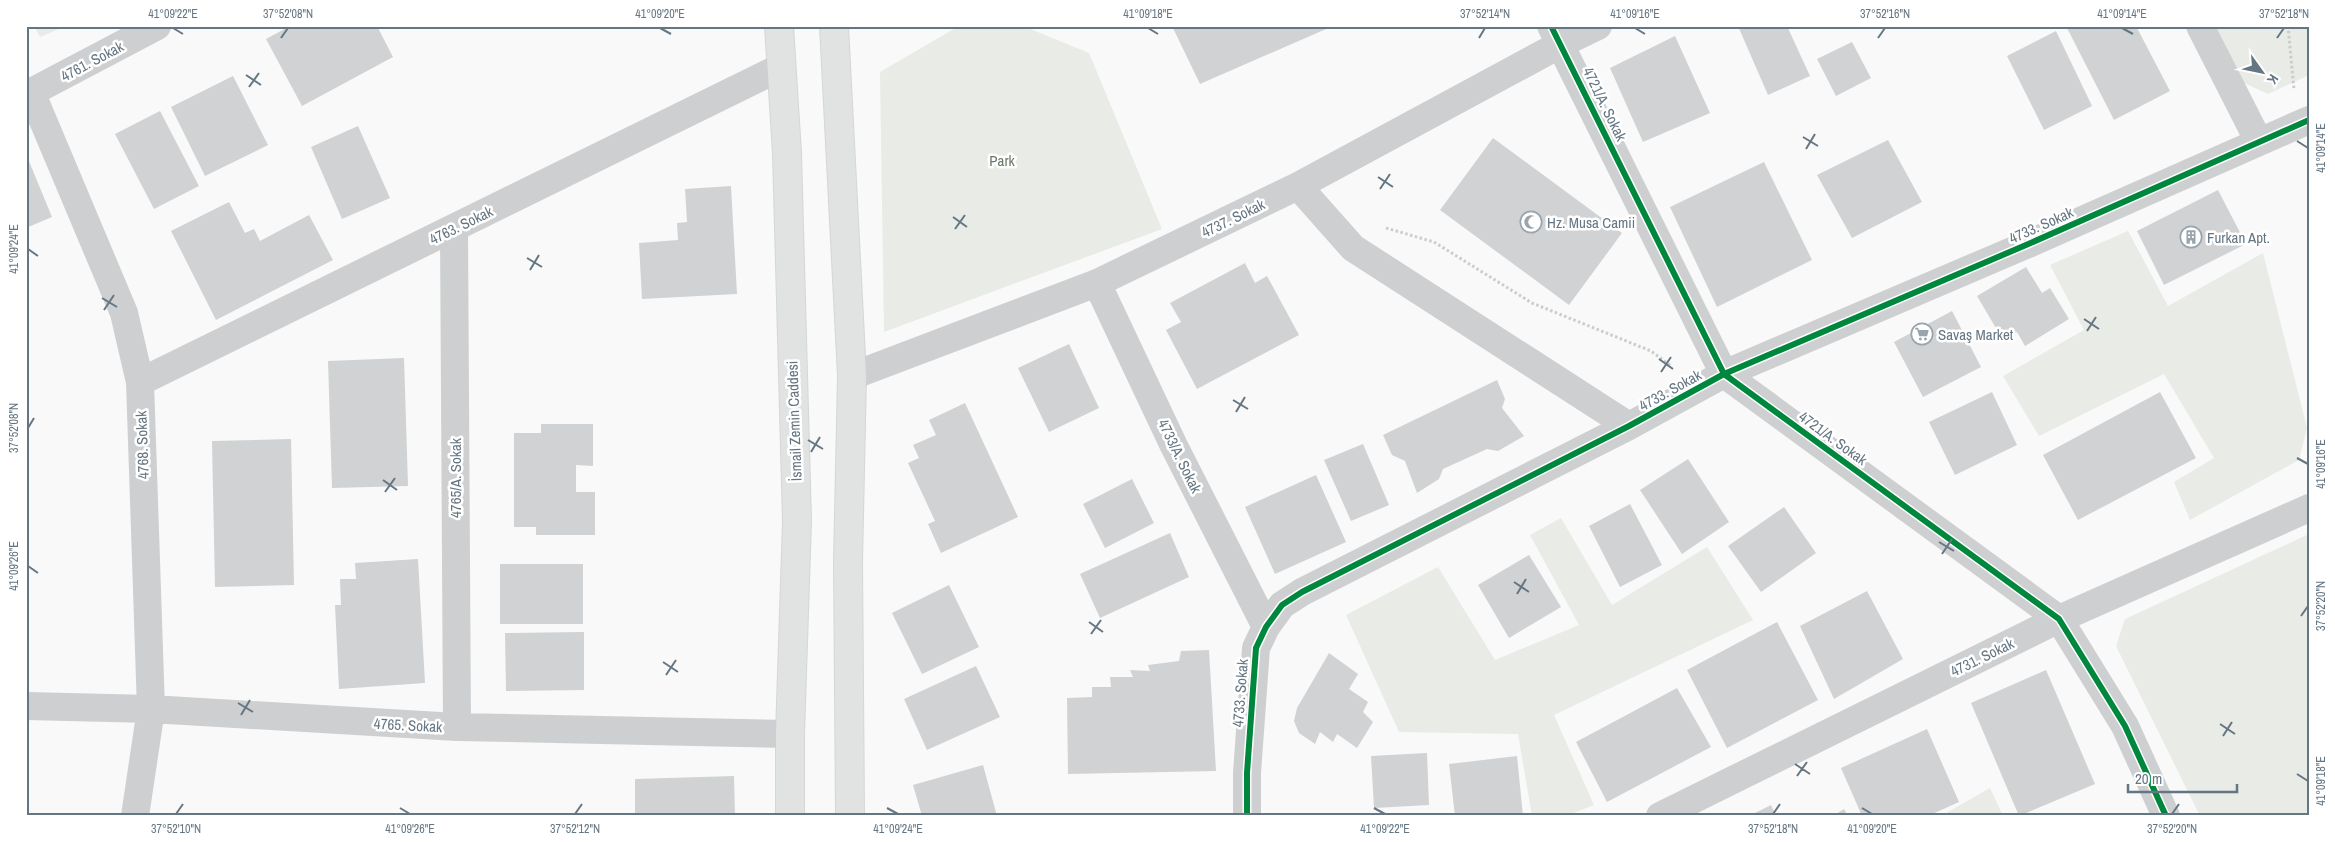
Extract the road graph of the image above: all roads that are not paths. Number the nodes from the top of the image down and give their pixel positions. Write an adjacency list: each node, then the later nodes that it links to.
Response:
1 (157, 26): 8 (street, 4761. Sokak)
2 (779, 26): 7 (main road, İsmail Zemin Caddesi)
3 (1598, 26): 6 (street, 4737. Sokak)
4 (2200, 26): 10 (street)
5 (837, 27): 15 (main road)
6 (1556, 35): 11 (street, 4737. Sokak); 14 (street, 4721/A. Sokak)
7 (781, 66): 12 (street, 4763. Sokak); 24 (main road, İsmail Zemin Caddesi)
8 (29, 93): 16 (street, 4768. Sokak)
9 (2303, 123): 10 (street, 4733. Sokak)
10 (2260, 142): 14 (street, 4733. Sokak)
11 (1298, 186): 13 (street, 4737. Sokak); 17 (street)
12 (454, 229): 16 (street, 4763. Sokak); 23 (street, 4765/A. Sokak)
13 (1097, 283): 15 (street, 4737. Sokak); 20 (street, 4733/A. Sokak)
14 (1724, 374): 17 (street, 4733. Sokak); 19 (street, 4721/A. Sokak)
15 (852, 376): 27 (main road)
16 (140, 382): 22 (street, 4768. Sokak)
17 (1629, 426): 20 (street, 4733. Sokak)
18 (2309, 508): 19 (street, 4731. Sokak)
19 (2059, 619): 29 (street, 4731. Sokak); 30 (street, 4721/A. Sokak)
20 (1266, 627): 28 (street, 4733. Sokak)
21 (26, 706): 22 (street, 4765. Sokak)
22 (151, 709): 23 (street, 4765. Sokak); 25 (street, 4768. Sokak)
23 (457, 727): 24 (street, 4765. Sokak)
24 (790, 734): 26 (main road, İsmail Zemin Caddesi)
25 (134, 816)
26 (790, 816)
27 (850, 816)
28 (1247, 816)
29 (1660, 816)
30 (2166, 816)

